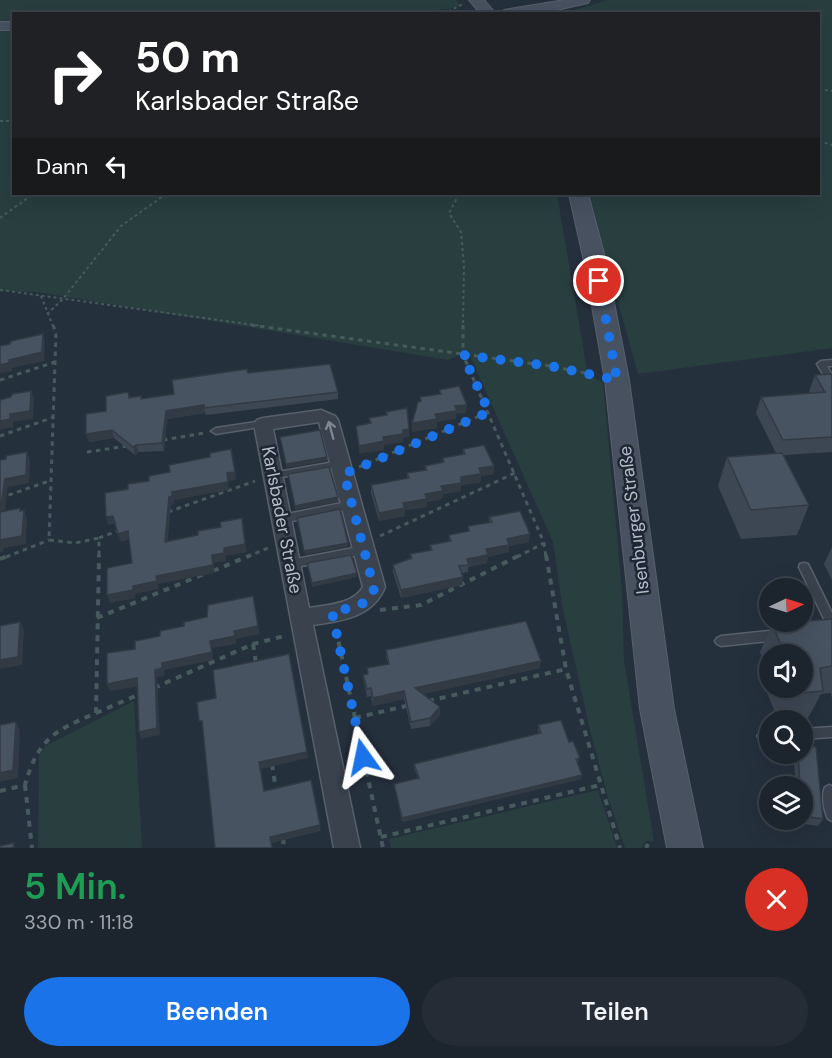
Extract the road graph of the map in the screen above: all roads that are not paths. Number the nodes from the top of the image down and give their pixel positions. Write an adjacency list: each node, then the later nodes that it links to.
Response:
1 (476, 0): 3 (main road)
2 (583, 0): 4 (main road)
3 (487, 12)
4 (518, 12)
5 (578, 195): 26 (main road, Isenburger Straße)
6 (832, 363): 7 (lane)
7 (832, 382)
8 (263, 424): 9 (lane); 10 (street, Karlsbader Straße, one-way to 8); 11 (street, Karlsbader Straße)
9 (216, 431)
10 (342, 469): 11 (lane); 12 (street, Karlsbader Straße)
11 (272, 476): 13 (street, Karlsbader Straße)
12 (352, 505): 13 (lane); 14 (street, Karlsbader Straße)
13 (282, 519): 15 (street, Karlsbader Straße)
14 (363, 547): 15 (lane); 18 (street, Karlsbader Straße)
15 (291, 564): 18 (street, Karlsbader Straße)
16 (804, 567): 17 (lane)
17 (832, 624)
18 (302, 625): 25 (street, Karlsbader Straße)
19 (788, 634): 20 (lane)
20 (721, 641)
21 (832, 732): 22 (lane)
22 (813, 733)
23 (829, 791): 24 (lane)
24 (832, 815)
25 (347, 848)
26 (685, 848)

